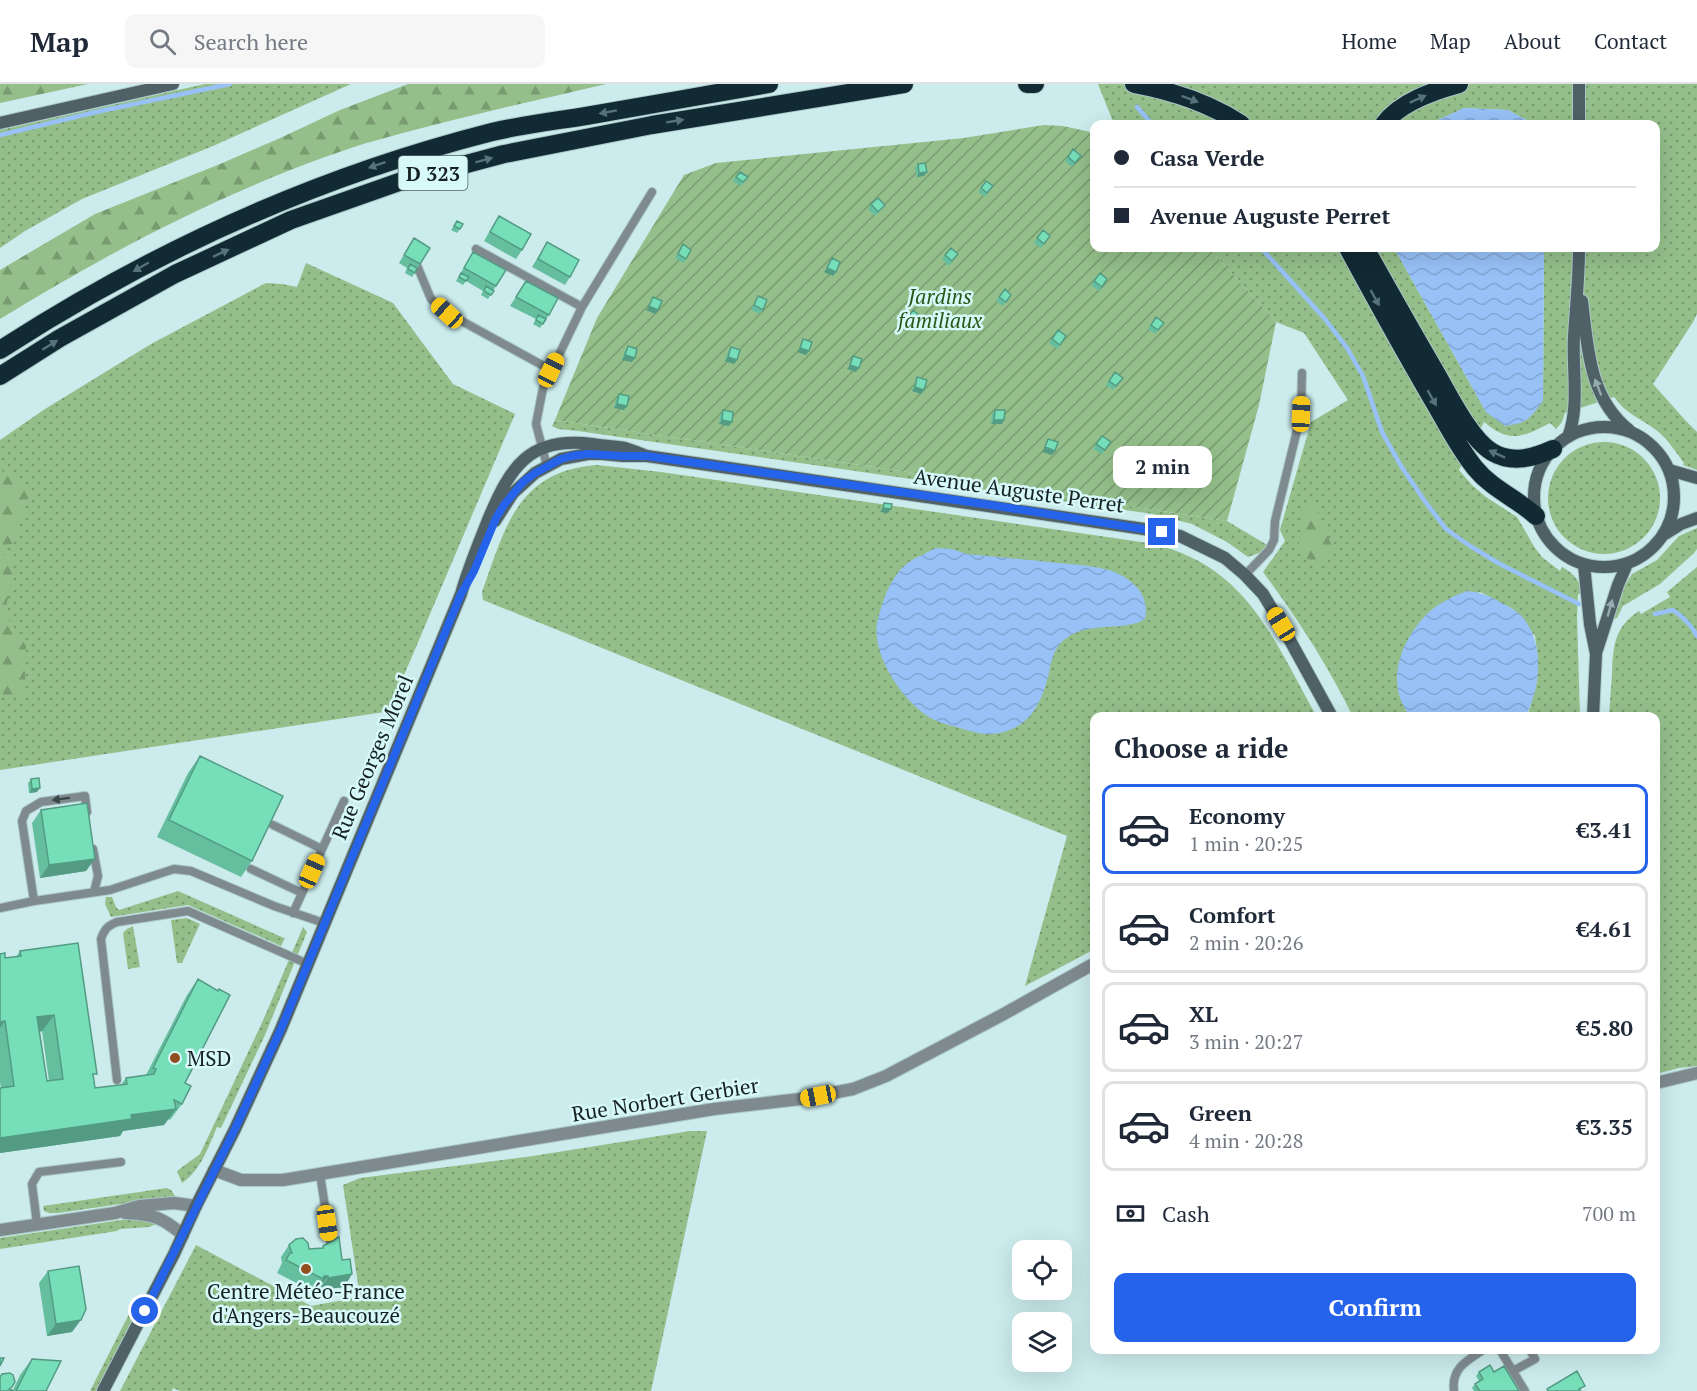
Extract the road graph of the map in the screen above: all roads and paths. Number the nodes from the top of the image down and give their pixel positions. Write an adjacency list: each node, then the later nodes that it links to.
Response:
1 (173, 84): 12 (street)
2 (769, 84): 21 (highway, D 323, one-way to 21)
3 (904, 84): 24 (highway, D 323, one-way to 3)
4 (1027, 84): 5 (highway)
5 (1035, 84)
6 (1134, 84): 10 (highway, one-way to 10)
7 (1459, 84): 11 (highway, one-way to 7)
8 (1578, 84): 9 (street)
9 (1579, 118)
10 (1234, 120)
11 (1387, 120)
12 (0, 123)
13 (652, 192): 20 (lane)
14 (476, 249): 20 (lane)
15 (1350, 252): 33 (highway, one-way to 33)
16 (1367, 252): 28 (highway, one-way to 16)
17 (1579, 252): 19 (street)
18 (416, 263): 22 (lane)
19 (1579, 278): 25 (street, one-way to 19); 26 (street)
20 (582, 307): 22 (lane)
21 (0, 350)
22 (551, 370): 27 (lane)
23 (1302, 373): 38 (lane)
24 (0, 376)
25 (1632, 433): 26 (street); 31 (street)
26 (1568, 437): 28 (street)
27 (543, 447): 29 (street, Avenue Auguste Perret); 30 (lane); 39 (street, Rue Georges Morel)
28 (1553, 449): 33 (street)
29 (647, 456): 30 (street, Avenue Auguste Perret); 38 (street, Avenue Auguste Perret)
30 (547, 466): 39 (street, Rue Georges Morel)
31 (1669, 470): 32 (street); 35 (street)
32 (1697, 478)
33 (1536, 516): 37 (street)
34 (1697, 518): 35 (street)
35 (1664, 534): 36 (street)
36 (1627, 564): 37 (street); 40 (street, one-way to 36)
37 (1584, 565): 40 (street)
38 (1245, 575): 41 (street, Avenue Auguste Perret)
39 (461, 594): 54 (street, Rue Georges Morel)
40 (1596, 654): 42 (street)
41 (1329, 712)
42 (1593, 712)
43 (344, 801): 47 (lane)
44 (89, 819): 51 (lane, one-way to 51)
45 (273, 825): 47 (lane)
46 (92, 842): 49 (lane)
47 (322, 849): 50 (lane)
48 (251, 869): 50 (lane)
49 (94, 892): 51 (lane); 53 (lane)
50 (302, 893): 53 (lane)
51 (34, 901): 52 (lane)
52 (0, 908)
53 (293, 913): 54 (lane)
54 (324, 924): 55 (street, Rue Georges Morel)
55 (308, 964): 58 (lane); 61 (street, Rue Georges Morel)
56 (1090, 966): 62 (street, Rue Norbert Gerbier)
57 (1697, 1073): 59 (street)
58 (117, 1080)
59 (1660, 1082)
60 (121, 1162): 65 (lane)
61 (214, 1170): 62 (street, Rue Norbert Gerbier); 63 (street, Rue Georges Morel)
62 (320, 1174): 68 (lane)
63 (196, 1206): 64 (street); 67 (street, Rue Georges Morel)
64 (115, 1213): 65 (street); 67 (street)
65 (37, 1224): 66 (street)
66 (0, 1230)
67 (183, 1235): 73 (street, Rue Georges Morel)
68 (331, 1246)
69 (1477, 1354): 74 (lane)
70 (1502, 1354): 72 (lane)
71 (1532, 1354): 72 (lane)
72 (1513, 1371): 75 (lane)
73 (104, 1391)
74 (1454, 1391)
75 (1525, 1391)

